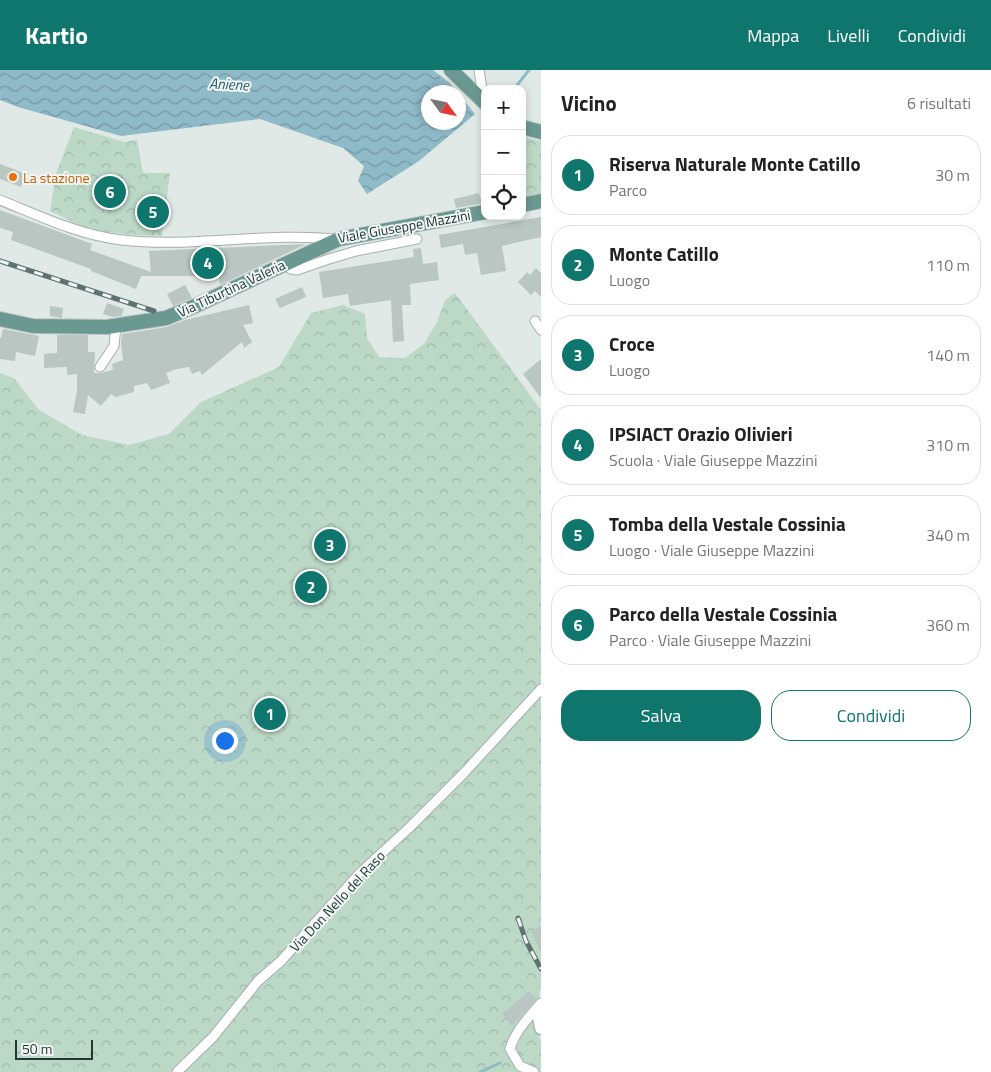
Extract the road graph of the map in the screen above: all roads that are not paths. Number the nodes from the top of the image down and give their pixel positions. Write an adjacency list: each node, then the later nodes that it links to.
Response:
1 (451, 70): 4 (main road)
2 (479, 70): 3 (street)
3 (482, 85)
4 (481, 99)
5 (526, 128): 6 (main road)
6 (541, 132)
7 (0, 200): 11 (street, Viale Giuseppe Mazzini)
8 (541, 201): 9 (main road)
9 (526, 204)
10 (481, 213): 11 (main road, Viale Giuseppe Mazzini)
11 (339, 239): 13 (main road, Via Tiburtina Valeria)
12 (416, 239): 13 (street)
13 (284, 264): 16 (main road, Via Tiburtina Valeria)
14 (0, 319): 16 (main road, Via Tiburtina Valeria)
15 (535, 321): 17 (street)
16 (116, 326): 18 (street)
17 (541, 330)
18 (100, 367)
19 (541, 689): 23 (street, Via Don Nello del Raso)
20 (541, 1003): 24 (street)
21 (541, 1007): 22 (main road)
22 (541, 1028)
23 (177, 1072)
24 (534, 1072)

